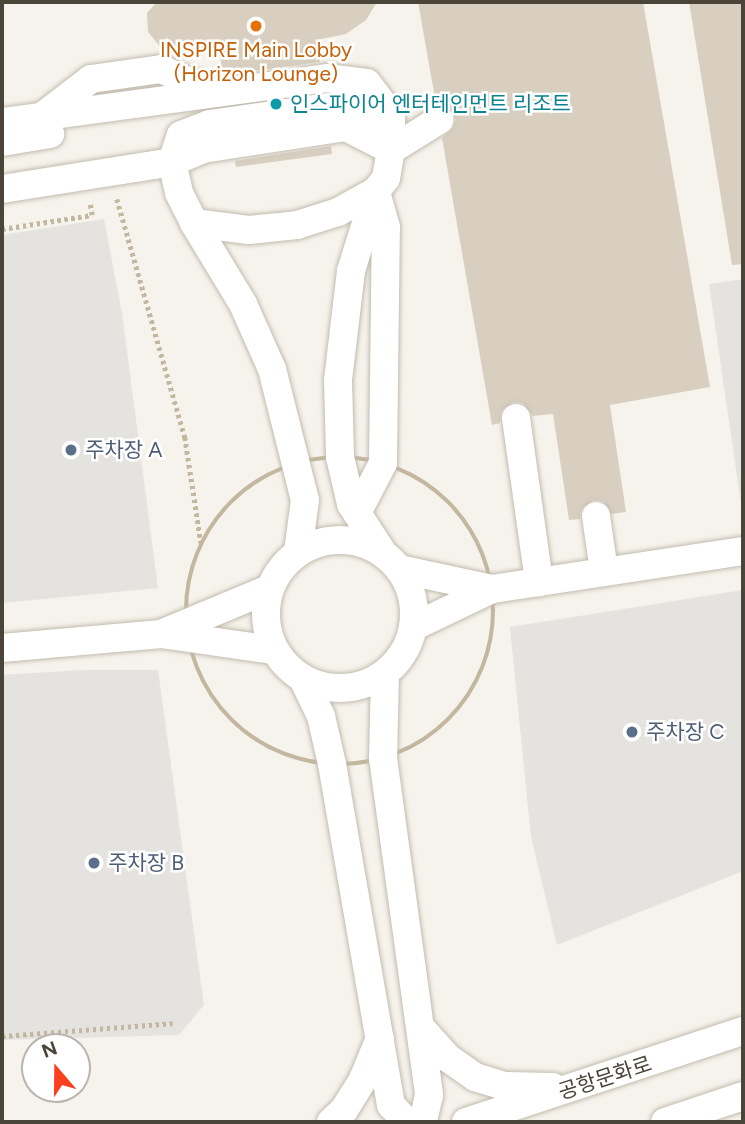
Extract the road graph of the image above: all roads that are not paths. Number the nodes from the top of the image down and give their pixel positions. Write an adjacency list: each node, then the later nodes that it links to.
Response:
1 (215, 93): 3 (street); 4 (street); 5 (street)
2 (439, 120): 5 (street)
3 (2, 122)
4 (2, 142)
5 (391, 150): 6 (street); 8 (street)
6 (172, 162): 7 (street); 9 (street)
7 (2, 189)
8 (376, 191): 9 (street); 11 (street); 11 (street)
9 (194, 223): 14 (street)
10 (516, 418): 17 (street)
11 (357, 513): 15 (street)
12 (596, 516): 16 (street)
13 (743, 551): 16 (street)
14 (298, 552): 15 (street); 18 (street)
15 (391, 561): 19 (street); 20 (street)
16 (604, 571): 17 (street)
17 (538, 582): 19 (street)
18 (269, 589): 21 (street); 23 (street)
19 (492, 589): 20 (street)
20 (413, 627): 24 (street)
21 (178, 631): 22 (street); 23 (street)
22 (2, 648)
23 (274, 650): 25 (street)
24 (384, 673): 25 (street); 26 (street)
25 (303, 678): 28 (street)
26 (420, 1027): 29 (street); 33 (street)
27 (743, 1031): 29 (street, 공항문화로)
28 (380, 1038): 31 (street); 32 (street)
29 (577, 1087): 34 (street, 공항문화로)
30 (743, 1096): 35 (street)
31 (331, 1122)
32 (407, 1122)
33 (423, 1122)
34 (466, 1122)
35 (665, 1122)

